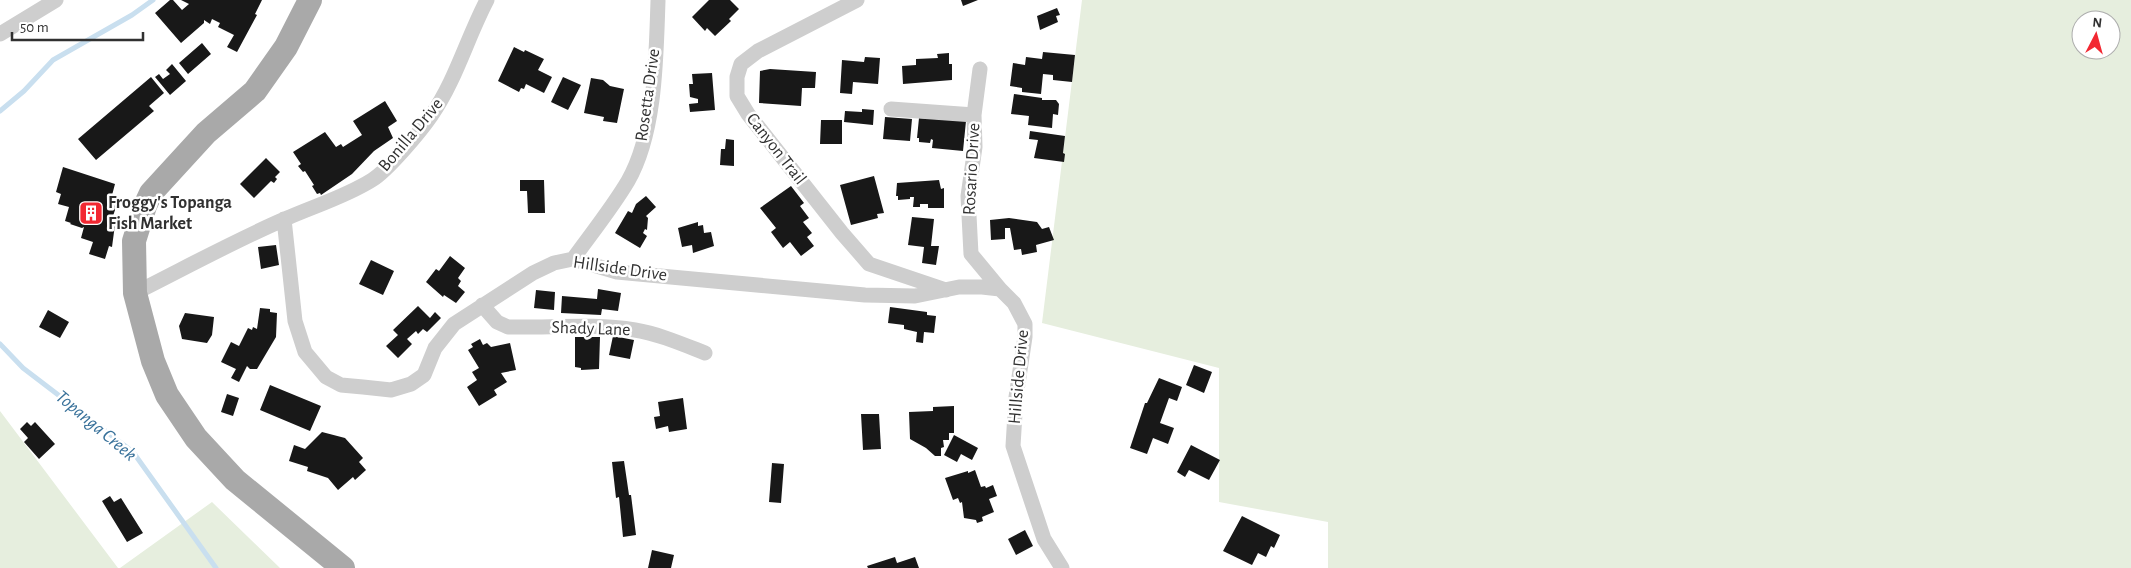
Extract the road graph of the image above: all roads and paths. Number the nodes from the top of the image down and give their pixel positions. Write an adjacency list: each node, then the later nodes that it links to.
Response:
1 (56, 0): 6 (street)
2 (310, 0): 14 (main road)
3 (487, 0): 10 (street, Bonilla Drive)
4 (857, 0): 13 (street, Canyon Trail)
5 (658, 1): 11 (street, Rosetta Drive)
6 (0, 34)
7 (980, 69): 9 (street, Rosario Drive)
8 (891, 109): 9 (street)
9 (974, 115): 12 (street, Rosario Drive)
10 (284, 219): 14 (street); 15 (street, Hillside Drive)
11 (573, 259): 13 (street, Hillside Drive); 15 (street, Hillside Drive)
12 (1000, 289): 13 (street, Hillside Drive); 18 (street, Hillside Drive)
13 (948, 290)
14 (135, 293): 17 (main road)
15 (482, 305): 16 (street, Shady Lane)
16 (705, 353)
17 (342, 568)
18 (1062, 568)

